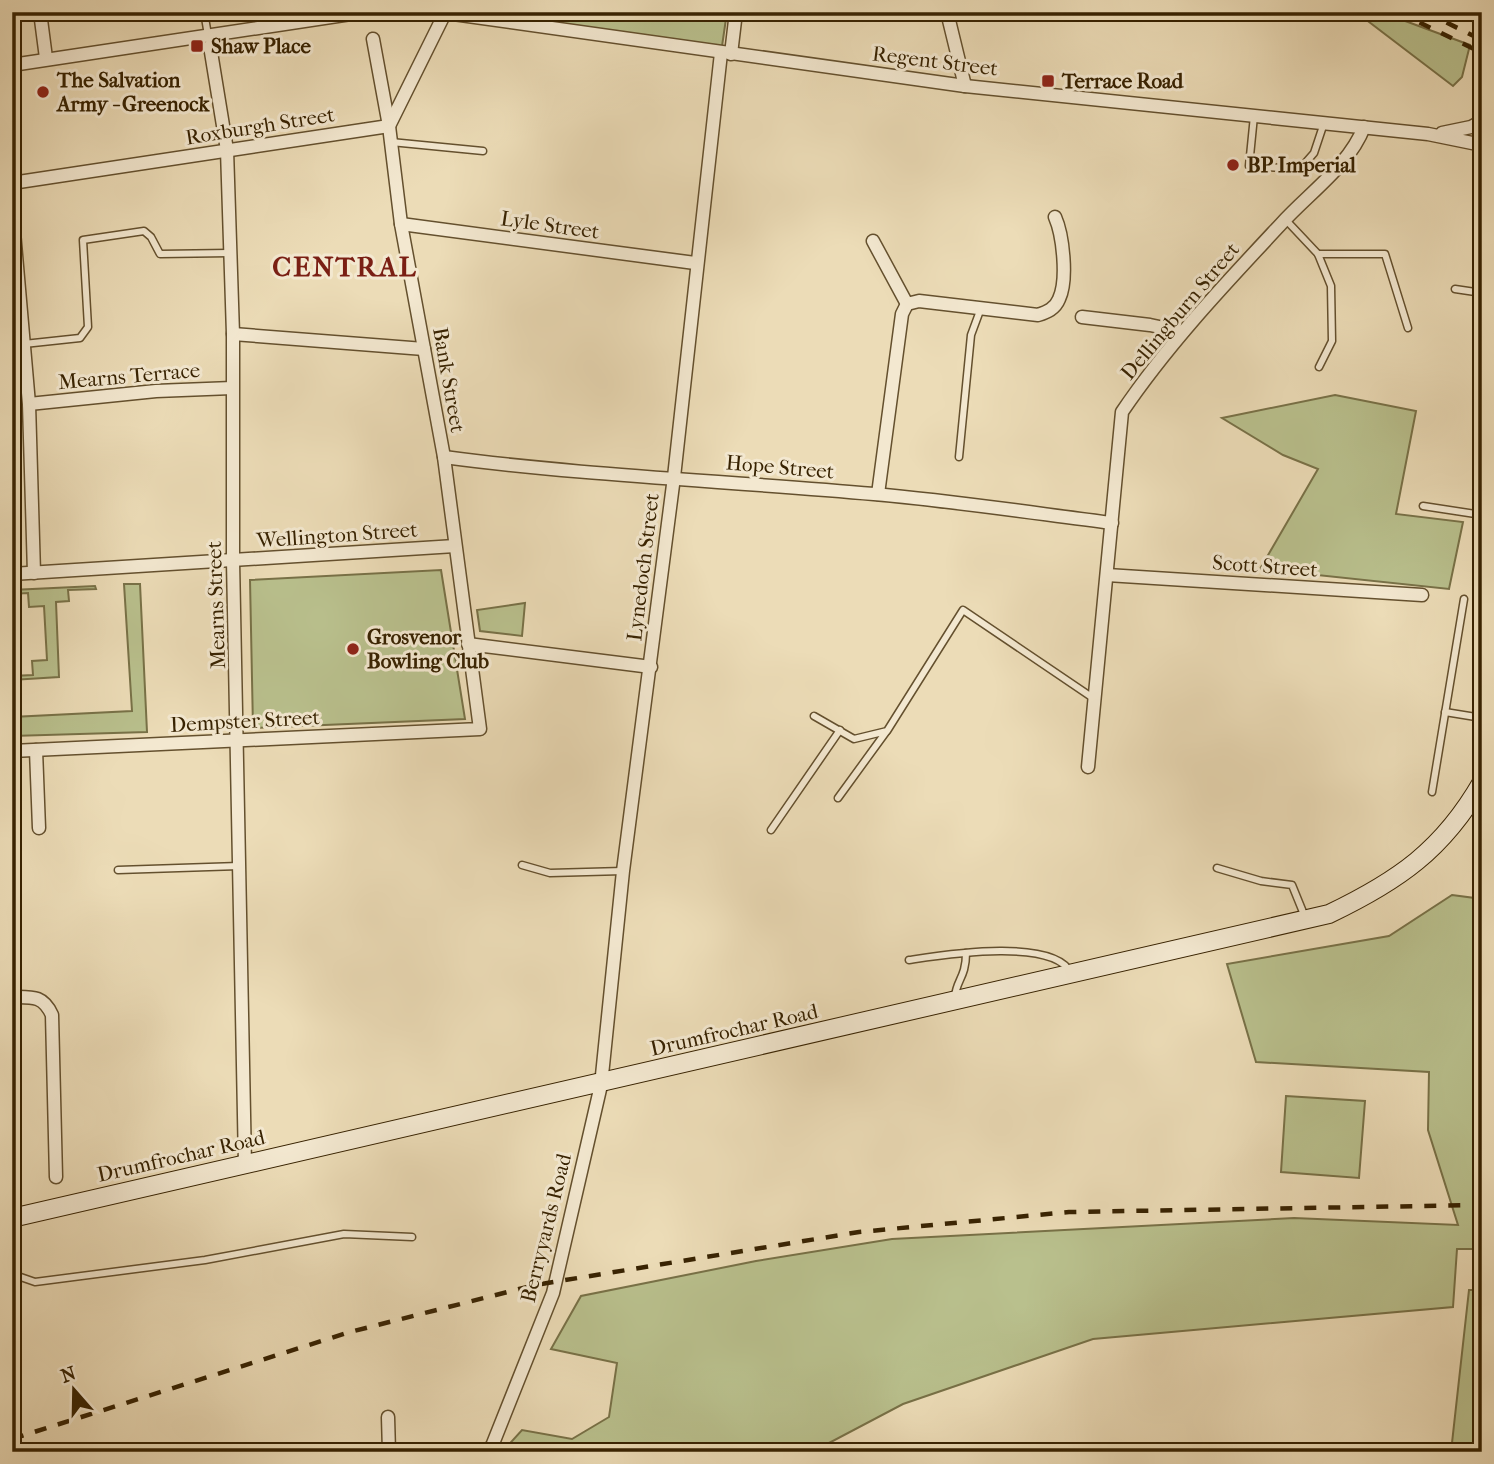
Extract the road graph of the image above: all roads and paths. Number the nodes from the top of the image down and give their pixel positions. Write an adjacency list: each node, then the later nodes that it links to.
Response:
1 (40, 12): 11 (street)
2 (204, 12): 9 (lane)
3 (364, 12): 9 (street)
4 (439, 12): 7 (street, Regent Street)
5 (736, 12): 10 (street, Lynedoch Street)
6 (947, 12): 13 (street)
7 (445, 13): 10 (street, Regent Street); 17 (street)
8 (373, 39): 17 (street, Bank Street)
9 (209, 40): 11 (street); 22 (street, Mearns Street)
10 (726, 53): 13 (street, Regent Street); 32 (street, Lynedoch Street)
11 (46, 58): 12 (street)
12 (12, 65)
13 (965, 86): 14 (street, Regent Street)
14 (1254, 116): 16 (street, Regent Street); 16 (lane)
15 (1482, 121): 19 (street, Regent Street)
16 (1324, 123): 18 (street, Regent Street)
17 (389, 126): 20 (street, Bank Street); 22 (street, Roxburgh Street)
18 (1364, 127): 19 (street, Regent Street); 27 (street, Dellingburn Street)
19 (1428, 134): 21 (street, Regent Street)
20 (391, 142): 23 (lane); 28 (street, Bank Street)
21 (1482, 145)
22 (227, 150): 24 (street, Roxburgh Street); 30 (street, Mearns Street)
23 (483, 151)
24 (12, 183)
25 (12, 209): 41 (street)
26 (1055, 217): 36 (street)
27 (1285, 219): 31 (lane); 39 (street, Dellingburn Street)
28 (401, 224): 32 (street, Lyle Street); 42 (street, Bank Street)
29 (873, 241): 35 (street)
30 (230, 253): 40 (street, Mearns Street); 41 (lane)
31 (1318, 254): 38 (lane); 43 (lane)
32 (695, 263): 48 (street, Lynedoch Street)
33 (1455, 289): 34 (lane)
34 (1482, 293)
35 (906, 304): 36 (street); 49 (street)
36 (981, 308): 47 (lane)
37 (1082, 317): 39 (street)
38 (1408, 328)
39 (1183, 332): 52 (street, Dellingburn Street)
40 (233, 334): 42 (street); 44 (street, Mearns Street)
41 (24, 344): 45 (street)
42 (424, 349): 46 (street, Bank Street)
43 (1319, 366)
44 (232, 388): 45 (street, Mearns Terrace); 54 (street, Mearns Street)
45 (29, 404): 55 (street)
46 (444, 457): 48 (street, Hope Street); 53 (street, Bank Street)
47 (959, 457)
48 (674, 477): 49 (street, Hope Street); 61 (street, Lynedoch Street)
49 (878, 494): 52 (street, Hope Street)
50 (1423, 506): 51 (lane)
51 (1482, 515)
52 (1112, 523): 57 (street, Dellingburn Street)
53 (456, 546): 54 (street, Wellington Street); 60 (street, Bank Street)
54 (233, 561): 55 (street, Wellington Street); 69 (street, Mearns Street)
55 (34, 573): 56 (street, Wellington Street)
56 (12, 574)
57 (1107, 575): 58 (street, Scott Street); 62 (street, Dellingburn Street)
58 (1422, 595)
59 (1464, 599): 63 (lane)
60 (468, 644): 61 (street); 66 (street, Bank Street)
61 (651, 667): 82 (street, Lynedoch Street)
62 (1094, 699): 68 (lane); 72 (street, Dellingburn Street)
63 (1445, 712): 65 (lane); 74 (lane)
64 (814, 716): 67 (lane)
65 (1482, 718)
66 (480, 729): 69 (street, Dempster Street)
67 (840, 730): 68 (lane); 77 (lane)
68 (887, 731): 75 (lane)
69 (239, 741): 70 (street, Dempster Street); 79 (street, Mearns Street)
70 (36, 750): 71 (street, Dempster Street); 76 (street)
71 (12, 751)
72 (1088, 767)
73 (1482, 782): 83 (main road, Drumfrochar Road)
74 (1433, 792)
75 (838, 798)
76 (39, 828)
77 (771, 830)
78 (522, 865): 82 (lane)
79 (241, 866): 81 (lane); 90 (street, Mearns Street)
80 (1217, 868): 83 (lane)
81 (118, 870)
82 (623, 871): 89 (street, Lynedoch Street)
83 (1306, 919): 86 (main road, Drumfrochar Road)
84 (966, 953): 85 (lane); 86 (lane); 88 (lane)
85 (909, 960)
86 (1072, 975): 88 (main road, Drumfrochar Road)
87 (12, 997): 91 (street)
88 (955, 1002): 89 (main road, Drumfrochar Road)
89 (601, 1084): 90 (main road, Drumfrochar Road); 97 (street, Berryyards Road)
90 (245, 1165): 92 (main road, Drumfrochar Road)
91 (57, 1177)
92 (12, 1218)
93 (412, 1237): 94 (lane)
94 (12, 1274)
95 (388, 1417): 96 (street)
96 (390, 1452)
97 (485, 1452)

